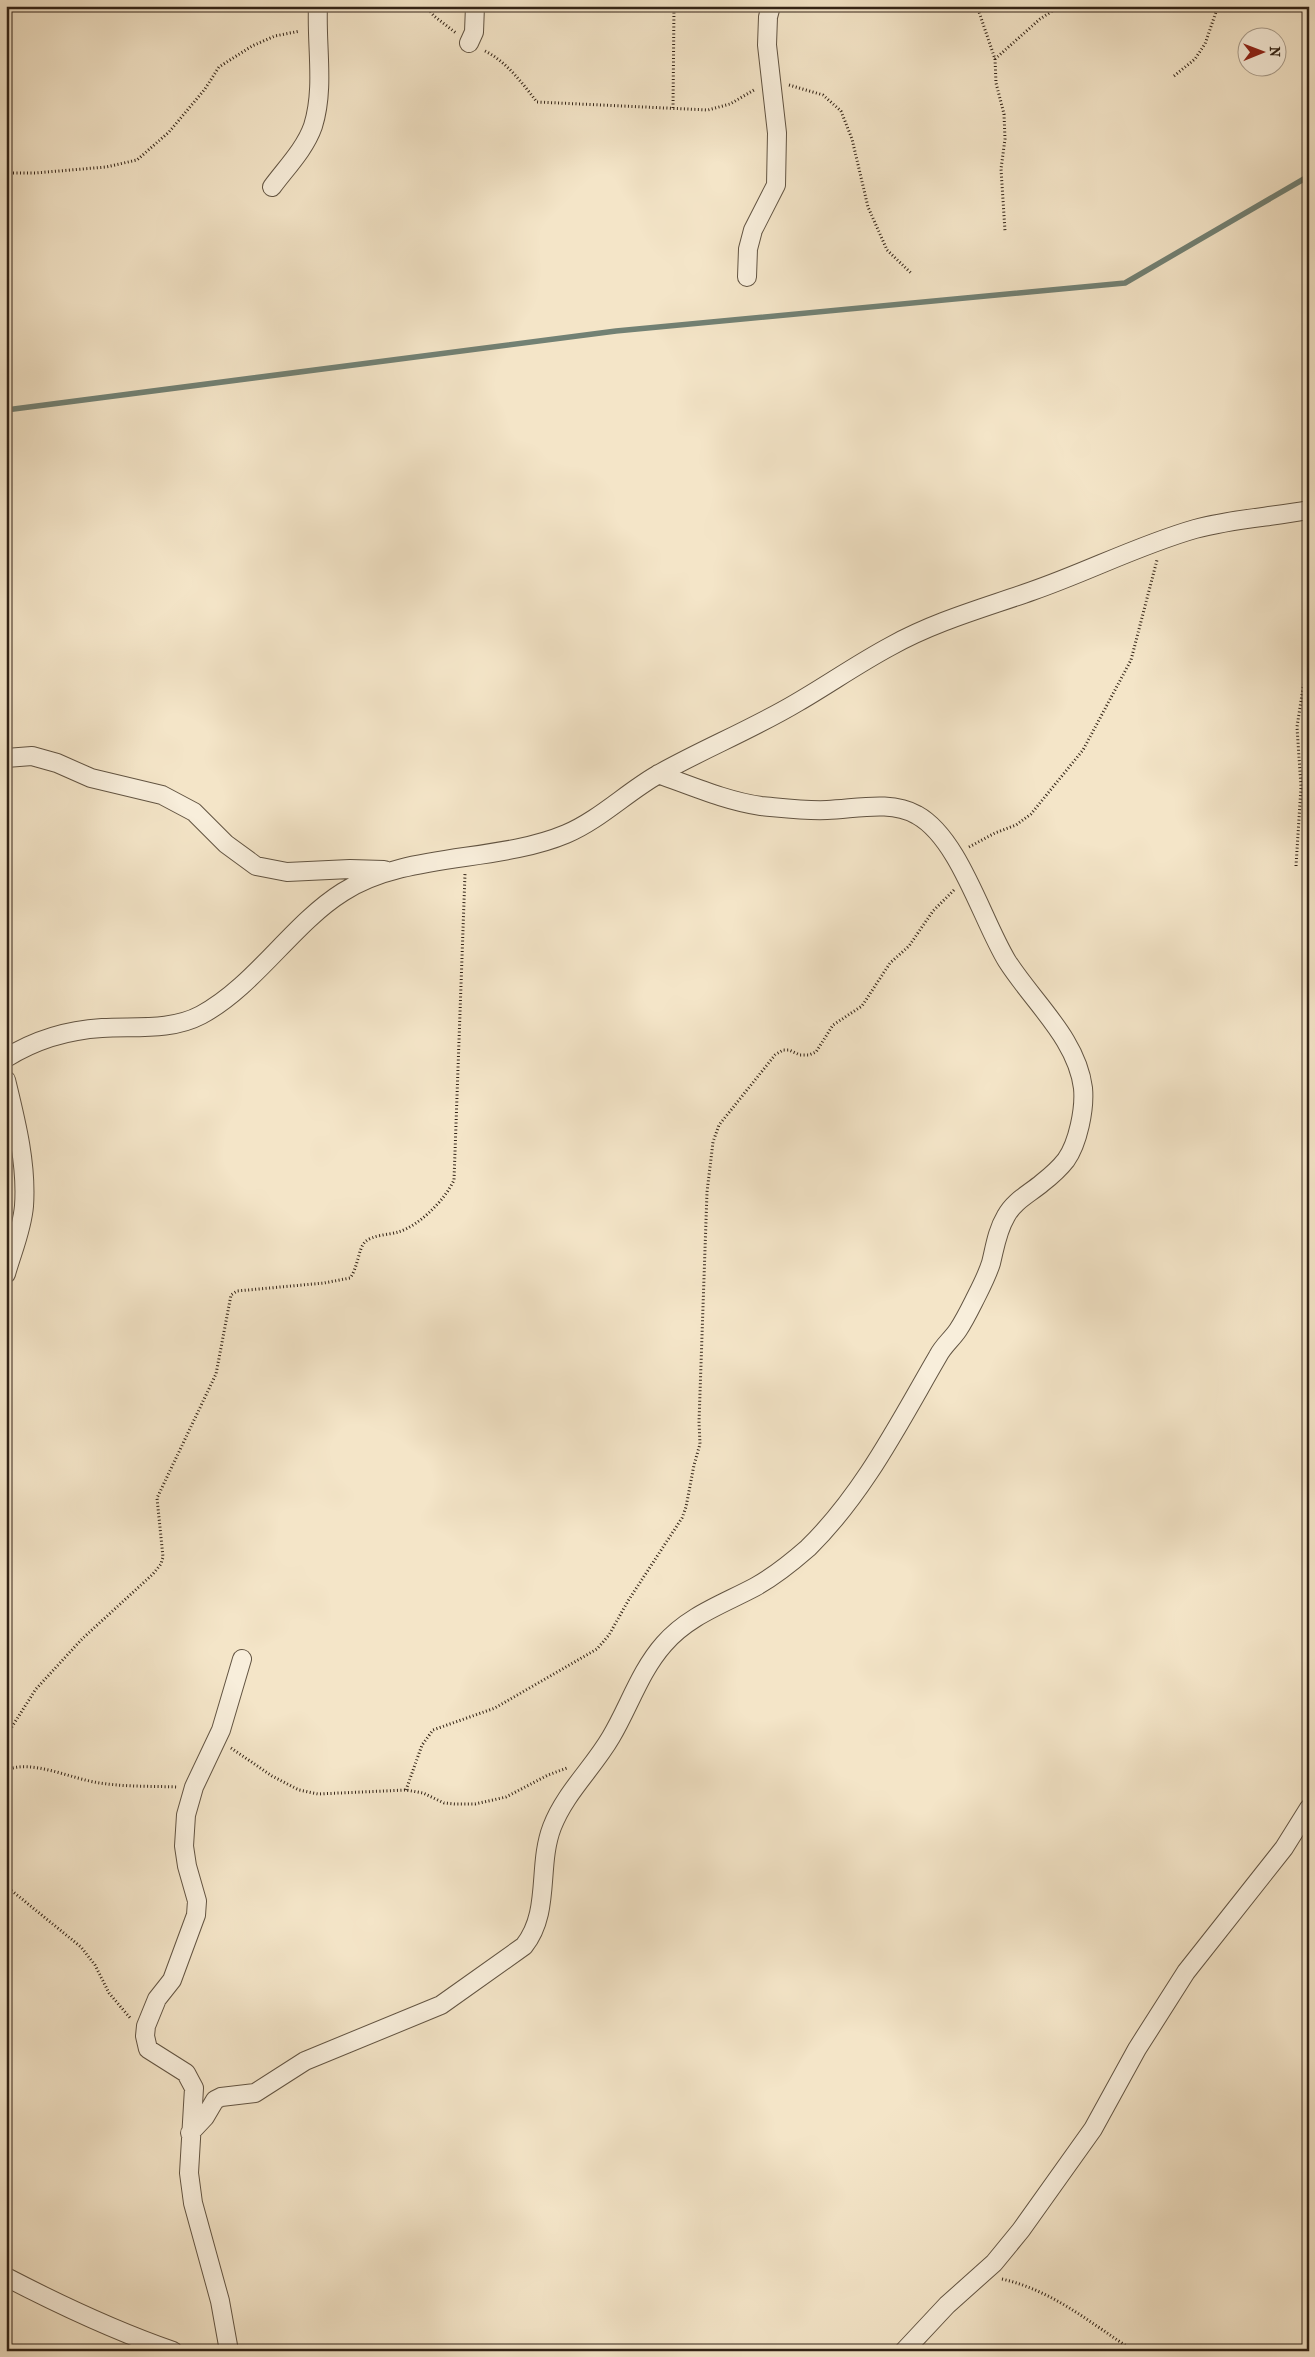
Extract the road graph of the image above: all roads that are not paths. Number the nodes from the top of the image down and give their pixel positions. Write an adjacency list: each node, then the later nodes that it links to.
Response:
1 (318, 6): 5 (street)
2 (475, 6): 4 (street)
3 (771, 6): 6 (street)
4 (470, 43)
5 (272, 187)
6 (747, 277)
7 (1309, 510): 9 (street)
8 (6, 758): 10 (street)
9 (658, 774): 10 (street); 16 (street)
10 (392, 870): 11 (street)
11 (6, 1058)
12 (6, 1080): 13 (street)
13 (6, 1274)
14 (242, 1660): 16 (street)
15 (1309, 1808): 20 (street)
16 (190, 2133): 19 (street)
17 (6, 2277): 18 (street)
18 (173, 2351)
19 (229, 2351)
20 (904, 2351)

